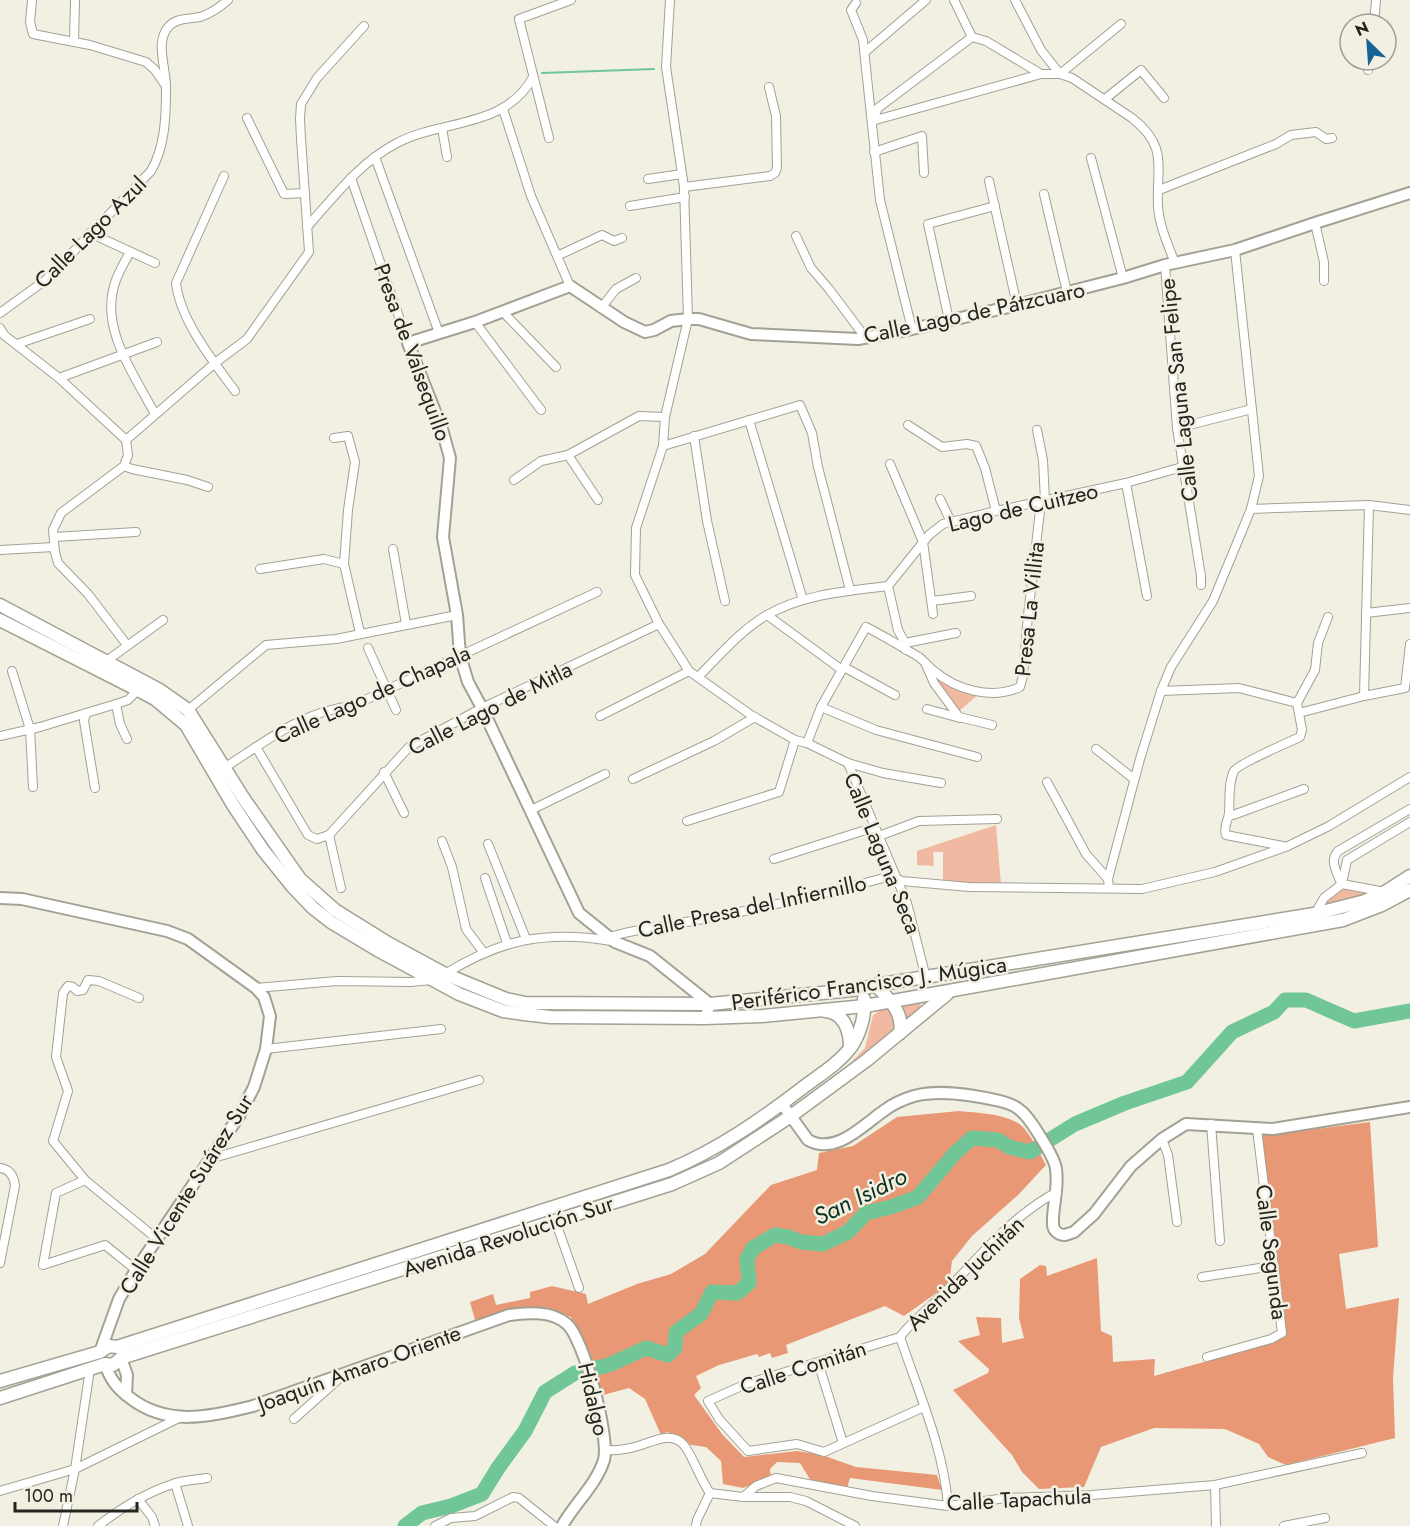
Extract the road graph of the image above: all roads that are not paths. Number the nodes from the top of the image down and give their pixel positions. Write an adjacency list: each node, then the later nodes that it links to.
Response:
1 (32, 0): 13 (street)
2 (75, 0): 13 (street)
3 (228, 0): 18 (street, Calle Lago Azul)
4 (571, 0): 17 (street)
5 (670, 0): 33 (street)
6 (926, 0): 14 (street)
7 (954, 0): 12 (street)
8 (1015, 0): 15 (street, Calle Laguna San Felipe)
9 (856, 3): 14 (street)
10 (1121, 24): 15 (street)
11 (364, 26): 40 (street)
12 (972, 37): 16 (street); 24 (street)
13 (74, 42): 18 (street)
14 (865, 52): 24 (street)
15 (1060, 74): 16 (street); 21 (street, Calle Laguna San Felipe)
16 (1041, 75): 24 (street)
17 (533, 77): 22 (street); 26 (street)
18 (166, 87): 48 (street, Calle Lago Azul)
19 (769, 87): 38 (street)
20 (1164, 98): 21 (street)
21 (1105, 99): 39 (street, Calle Laguna San Felipe)
22 (503, 109): 25 (street); 53 (street)
23 (247, 118): 40 (street)
24 (872, 121): 28 (street)
25 (442, 128): 29 (street); 30 (street)
26 (549, 138)
27 (1332, 138): 39 (street)
28 (874, 152): 32 (street); 70 (street)
29 (375, 157): 35 (street); 71 (street)
30 (447, 157)
31 (1091, 158): 57 (street)
32 (924, 173)
33 (682, 174): 36 (street); 38 (street)
34 (224, 176): 77 (street)
35 (351, 178): 47 (street); 74 (street, Presa de Valsequillo)
36 (648, 179)
37 (989, 181): 45 (street)
38 (684, 187): 43 (street)
39 (1159, 190): 55 (street, Calle Laguna San Felipe)
40 (305, 193): 47 (street)
41 (1410, 193): 46 (street, Calle Lago de Pátzcuaro)
42 (1044, 194): 60 (street)
43 (685, 197): 44 (street); 66 (street)
44 (630, 206)
45 (995, 206): 61 (street); 67 (street)
46 (1315, 223): 51 (street, Calle Lago de Pátzcuaro); 58 (street)
47 (307, 227): 77 (street)
48 (90, 233): 52 (street); 64 (street, Calle Lago Azul)
49 (796, 236): 72 (street)
50 (622, 238): 53 (street)
51 (1236, 250): 55 (street, Calle Lago de Pátzcuaro); 81 (street)
52 (130, 252): 54 (street); 76 (street)
53 (556, 256): 59 (street)
54 (155, 263)
55 (1170, 264): 57 (street, Calle Lago de Pátzcuaro); 87 (street, Calle Laguna San Felipe)
56 (636, 278): 62 (street)
57 (1123, 278): 60 (street, Calle Lago de Pátzcuaro)
58 (1324, 281)
59 (570, 286): 62 (street, Calle Lago de Pátzcuaro); 63 (street)
60 (1067, 292): 61 (street, Calle Lago de Pátzcuaro)
61 (1017, 305): 67 (street, Calle Lago de Pátzcuaro)
62 (601, 308): 66 (street, Calle Lago de Pátzcuaro)
63 (503, 312): 68 (street); 78 (street)
64 (0, 313)
65 (90, 319): 75 (street)
66 (688, 319): 72 (street, Calle Lago de Pátzcuaro); 84 (street)
67 (950, 320): 70 (street, Calle Lago de Pátzcuaro)
68 (476, 322): 71 (street); 82 (street)
69 (0, 328): 75 (street)
70 (912, 329): 72 (street, Calle Lago de Pátzcuaro)
71 (439, 333): 74 (street)
72 (865, 337)
73 (157, 342): 76 (street)
74 (408, 343): 129 (street, Presa de Valsequillo)
75 (17, 344): 79 (street)
76 (123, 356): 79 (street); 83 (street)
77 (215, 363): 80 (street); 83 (street)
78 (556, 366)
79 (59, 378): 91 (street)
80 (235, 391)
81 (1252, 409): 87 (street); 104 (street)
82 (541, 410)
83 (156, 414): 91 (street)
84 (665, 417): 92 (street); 93 (street)
85 (749, 420): 89 (street); 118 (street); 122 (street)
86 (908, 425): 106 (street)
87 (1177, 428): 96 (street, Calle Laguna San Felipe)
88 (1037, 430): 102 (street)
89 (694, 436): 92 (street); 123 (street)
90 (334, 438): 114 (street)
91 (126, 440): 95 (street)
92 (663, 446): 135 (street)
93 (568, 455): 97 (street); 101 (street)
94 (891, 464): 110 (street)
95 (124, 466): 99 (street); 109 (street)
96 (1182, 467): 98 (street, Lago de Cuitzeo); 116 (street, Calle Laguna San Felipe)
97 (514, 480)
98 (1126, 483): 102 (street, Lago de Cuitzeo); 121 (street)
99 (208, 487)
100 (940, 499): 107 (street)
101 (598, 501)
102 (1043, 502): 106 (street, Lago de Cuitzeo); 145 (street, Presa La Villita)
103 (1369, 505): 104 (street); 105 (street); 127 (street)
104 (1251, 509): 153 (street)
105 (1410, 510)
106 (996, 511): 107 (street, Lago de Cuitzeo)
107 (951, 522): 110 (street, Lago de Cuitzeo)
108 (136, 532): 109 (street)
109 (54, 537): 111 (street)
110 (923, 542): 117 (street, Lago de Cuitzeo); 124 (street)
111 (54, 547): 113 (street); 141 (street)
112 (393, 549): 134 (street)
113 (0, 550)
114 (345, 564): 115 (street); 137 (street)
115 (260, 569)
116 (1200, 585)
117 (888, 586): 118 (street); 136 (street)
118 (850, 590): 122 (street)
119 (597, 592): 144 (street, Calle Lago de Chapala)
120 (971, 596): 124 (street)
121 (1147, 596)
122 (803, 600): 130 (street)
123 (725, 601)
124 (932, 601): 128 (street)
125 (0, 605): 146 (main road, Periférico Francisco J. Múgica)
126 (1410, 608): 127 (street)
127 (1366, 613): 155 (street)
128 (933, 614)
129 (457, 615): 134 (street); 144 (street, Presa de Valsequillo)
130 (767, 615): 147 (street); 150 (street)
131 (1328, 617): 156 (street)
132 (163, 620): 141 (street)
133 (0, 621): 152 (main road, Periférico Francisco J. Múgica)
134 (406, 624): 137 (street)
135 (659, 624): 148 (street); 159 (street, Calle Lago de Mitla)
136 (897, 630): 139 (street); 142 (street)
137 (360, 633): 161 (street)
138 (956, 633): 142 (street)
139 (879, 634): 142 (street, Presa La Villita); 147 (street, Presa La Villita)
140 (1410, 644): 155 (street)
141 (127, 645): 146 (street)
142 (906, 646): 145 (street, Presa La Villita)
143 (368, 648): 151 (street)
144 (460, 656): 151 (street, Calle Lago de Chapala); 159 (street, Presa de Valsequillo)
145 (924, 661): 167 (street)
146 (105, 662): 161 (main road, Periférico Francisco J. Múgica)
147 (843, 668): 154 (street); 158 (street)
148 (689, 670): 150 (street); 165 (street)
149 (12, 671): 169 (street)
150 (698, 677): 166 (street)
151 (387, 689): 162 (street); 174 (street, Calle Lago de Chapala)
152 (138, 690): 157 (street); 178 (main road, Periférico Francisco J. Múgica)
153 (1161, 691): 156 (street); 183 (street)
154 (895, 695)
155 (1364, 696): 163 (street)
156 (1297, 703): 163 (street)
157 (116, 704): 164 (street); 171 (street)
158 (821, 706): 173 (street); 176 (street)
159 (482, 708): 179 (street, Calle Lago de Mitla); 190 (street, Presa de Valsequillo)
160 (927, 709): 167 (street)
161 (188, 710): 178 (main road, Periférico Francisco J. Múgica)
162 (396, 710)
163 (1299, 712): 192 (street)
164 (86, 713): 169 (street); 187 (street)
165 (600, 716)
166 (755, 717): 172 (street); 182 (street)
167 (961, 719): 168 (street)
168 (992, 725)
169 (30, 729): 170 (street); 186 (street)
170 (0, 736)
171 (127, 739)
172 (795, 741): 173 (street); 194 (street)
173 (807, 743): 177 (street)
174 (256, 747): 178 (street, Calle Lago de Chapala); 198 (street)
175 (1096, 749): 183 (street)
176 (977, 757)
177 (848, 763): 185 (street); 196 (street, Calle Laguna Seca)
178 (220, 770): 221 (main road, Periférico Francisco J. Múgica); 223 (main road, Periférico Francisco J. Múgica)
179 (384, 772): 191 (street); 198 (street, Calle Lago de Mitla)
180 (605, 774): 190 (street)
181 (1410, 777): 203 (street, Calle Presa del Infiernillo)
182 (633, 779)
183 (1134, 779): 208 (street)
184 (1047, 782): 208 (street)
185 (941, 783)
186 (33, 787)
187 (95, 788)
188 (1304, 789): 192 (street)
189 (1410, 809): 197 (street)
190 (531, 810): 217 (street, Presa de Valsequillo)
191 (404, 813)
192 (1229, 813): 203 (street)
193 (997, 819): 199 (street)
194 (687, 821)
195 (1410, 822): 201 (street)
196 (874, 827): 199 (street, Calle Laguna Seca); 204 (street)
197 (1370, 831): 201 (street); 209 (street)
198 (329, 835): 210 (street)
199 (879, 836): 206 (street, Calle Laguna Seca)
200 (442, 841): 219 (street)
201 (1377, 842): 209 (street)
202 (488, 844): 216 (street)
203 (1287, 846): 211 (street, Calle Presa del Infiernillo)
204 (774, 859)
205 (1410, 876): 213 (main road, Periférico Francisco J. Múgica)
206 (896, 877): 211 (street, Calle Presa del Infiernillo); 217 (street, Calle Presa del Infiernillo); 222 (street, Calle Laguna Seca)
207 (485, 878): 218 (street)
208 (1108, 879): 211 (street)
209 (1342, 884): 213 (street); 215 (street)
210 (341, 888)
211 (1109, 888)
212 (1410, 890): 227 (main road, Periférico Francisco J. Múgica)
213 (1385, 892): 215 (main road, Periférico Francisco J. Múgica)
214 (0, 898): 225 (street)
215 (1314, 914): 220 (main road, Periférico Francisco J. Múgica)
216 (526, 939): 217 (street, Calle Presa del Infiernillo); 218 (street, Calle Presa del Infiernillo)
217 (612, 939): 230 (street, Presa de Valsequillo)
218 (507, 943): 219 (street, Calle Presa del Infiernillo)
219 (484, 953): 221 (street, Calle Presa del Infiernillo)
220 (964, 972): 222 (main road, Periférico Francisco J. Múgica); 227 (main road, Avenida Revolución Sur)
221 (445, 974): 230 (main road, Periférico Francisco J. Múgica)
222 (926, 978): 224 (main road, Periférico Francisco J. Múgica)
223 (432, 980): 225 (street); 233 (main road, Periférico Francisco J. Múgica)
224 (876, 985): 226 (main road, Periférico Francisco J. Múgica); 229 (main road)
225 (256, 988): 237 (street, Calle Vicente Suárez Sur)
226 (862, 989): 230 (main road, Periférico Francisco J. Múgica); 231 (main road, Avenida Revolución Sur)
227 (949, 992): 229 (main road, Periférico Francisco J. Múgica); 235 (main road, Avenida Revolución Sur)
228 (139, 998): 247 (street)
229 (890, 1002): 231 (main road, Periférico Francisco J. Múgica); 235 (main road)
230 (710, 1004): 233 (street)
231 (865, 1006): 232 (main road, Periférico Francisco J. Múgica); 236 (main road, Avenida Revolución Sur)
232 (818, 1011): 233 (main road, Periférico Francisco J. Múgica); 236 (main road)
233 (705, 1018)
234 (441, 1029): 237 (street)
235 (900, 1033): 241 (main road, Avenida Revolución Sur)
236 (850, 1047): 239 (main road, Avenida Revolución Sur)
237 (266, 1049): 245 (street, Calle Vicente Suárez Sur)
238 (479, 1080): 245 (street)
239 (782, 1104): 241 (street); 262 (main road, Avenida Revolución Sur)
240 (1410, 1107): 243 (street)
241 (791, 1116): 248 (street); 249 (main road, Avenida Revolución Sur)
242 (1211, 1124): 243 (street); 244 (street); 252 (street)
243 (1257, 1129): 254 (street, Calle Segunda)
244 (1162, 1139): 248 (street); 250 (street)
245 (210, 1159): 251 (street, Calle Vicente Suárez Sur)
246 (0, 1168): 253 (street)
247 (85, 1180): 251 (street); 255 (street)
248 (1057, 1192): 259 (street, Avenida Juchitán)
249 (555, 1220): 257 (street); 262 (main road, Avenida Revolución Sur)
250 (1177, 1222)
251 (157, 1239): 255 (street, Calle Vicente Suárez Sur)
252 (1220, 1241)
253 (0, 1263)
254 (1273, 1266): 256 (street); 263 (street, Calle Segunda)
255 (136, 1270): 258 (street, Calle Vicente Suárez Sur)
256 (1202, 1277)
257 (579, 1288)
258 (107, 1331): 261 (street, Calle Vicente Suárez Sur); 262 (street)
259 (900, 1336): 264 (street, Calle Comitán); 271 (street, Avenida Juchitán)
260 (581, 1347): 267 (street, Joaquín Amaro Oriente); 275 (street, Hidalgo)
261 (100, 1352): 262 (main road, Avenida Revolución Sur); 265 (main road); 268 (main road, Avenida Revolución Sur)
262 (119, 1353): 265 (main road, Avenida Revolución Sur); 269 (street)
263 (1207, 1357)
264 (818, 1362): 274 (street); 274 (street, Calle Comitán)
265 (105, 1364): 266 (main road, Avenida Revolución Sur); 269 (street)
266 (90, 1369): 270 (main road, Avenida Revolución Sur); 277 (street)
267 (343, 1375): 272 (street, Joaquín Amaro Oriente); 273 (street)
268 (0, 1381)
269 (126, 1395): 272 (street, Joaquín Amaro Oriente)
270 (0, 1398)
271 (924, 1407): 274 (street); 285 (street, Avenida Juchitán)
272 (182, 1417): 277 (street)
273 (294, 1419)
274 (843, 1443)
275 (606, 1450): 282 (street); 293 (street)
276 (1362, 1453): 280 (street, Calle Tapachula)
277 (75, 1468): 281 (street); 287 (street)
278 (207, 1478): 279 (street)
279 (175, 1483): 284 (street); 290 (street)
280 (1215, 1485): 285 (street, Calle Tapachula); 296 (street)
281 (0, 1491)
282 (710, 1493): 283 (street); 294 (street)
283 (743, 1497): 285 (street, Calle Tapachula); 295 (street)
284 (138, 1499): 288 (street); 289 (street)
285 (948, 1506)
286 (1325, 1518): 297 (street)
287 (63, 1526)
288 (98, 1526)
289 (155, 1526)
290 (189, 1526)
291 (435, 1526): 292 (street)
292 (554, 1526)
293 (562, 1526)
294 (696, 1526)
295 (855, 1526)
296 (1216, 1526)
297 (1284, 1526)

